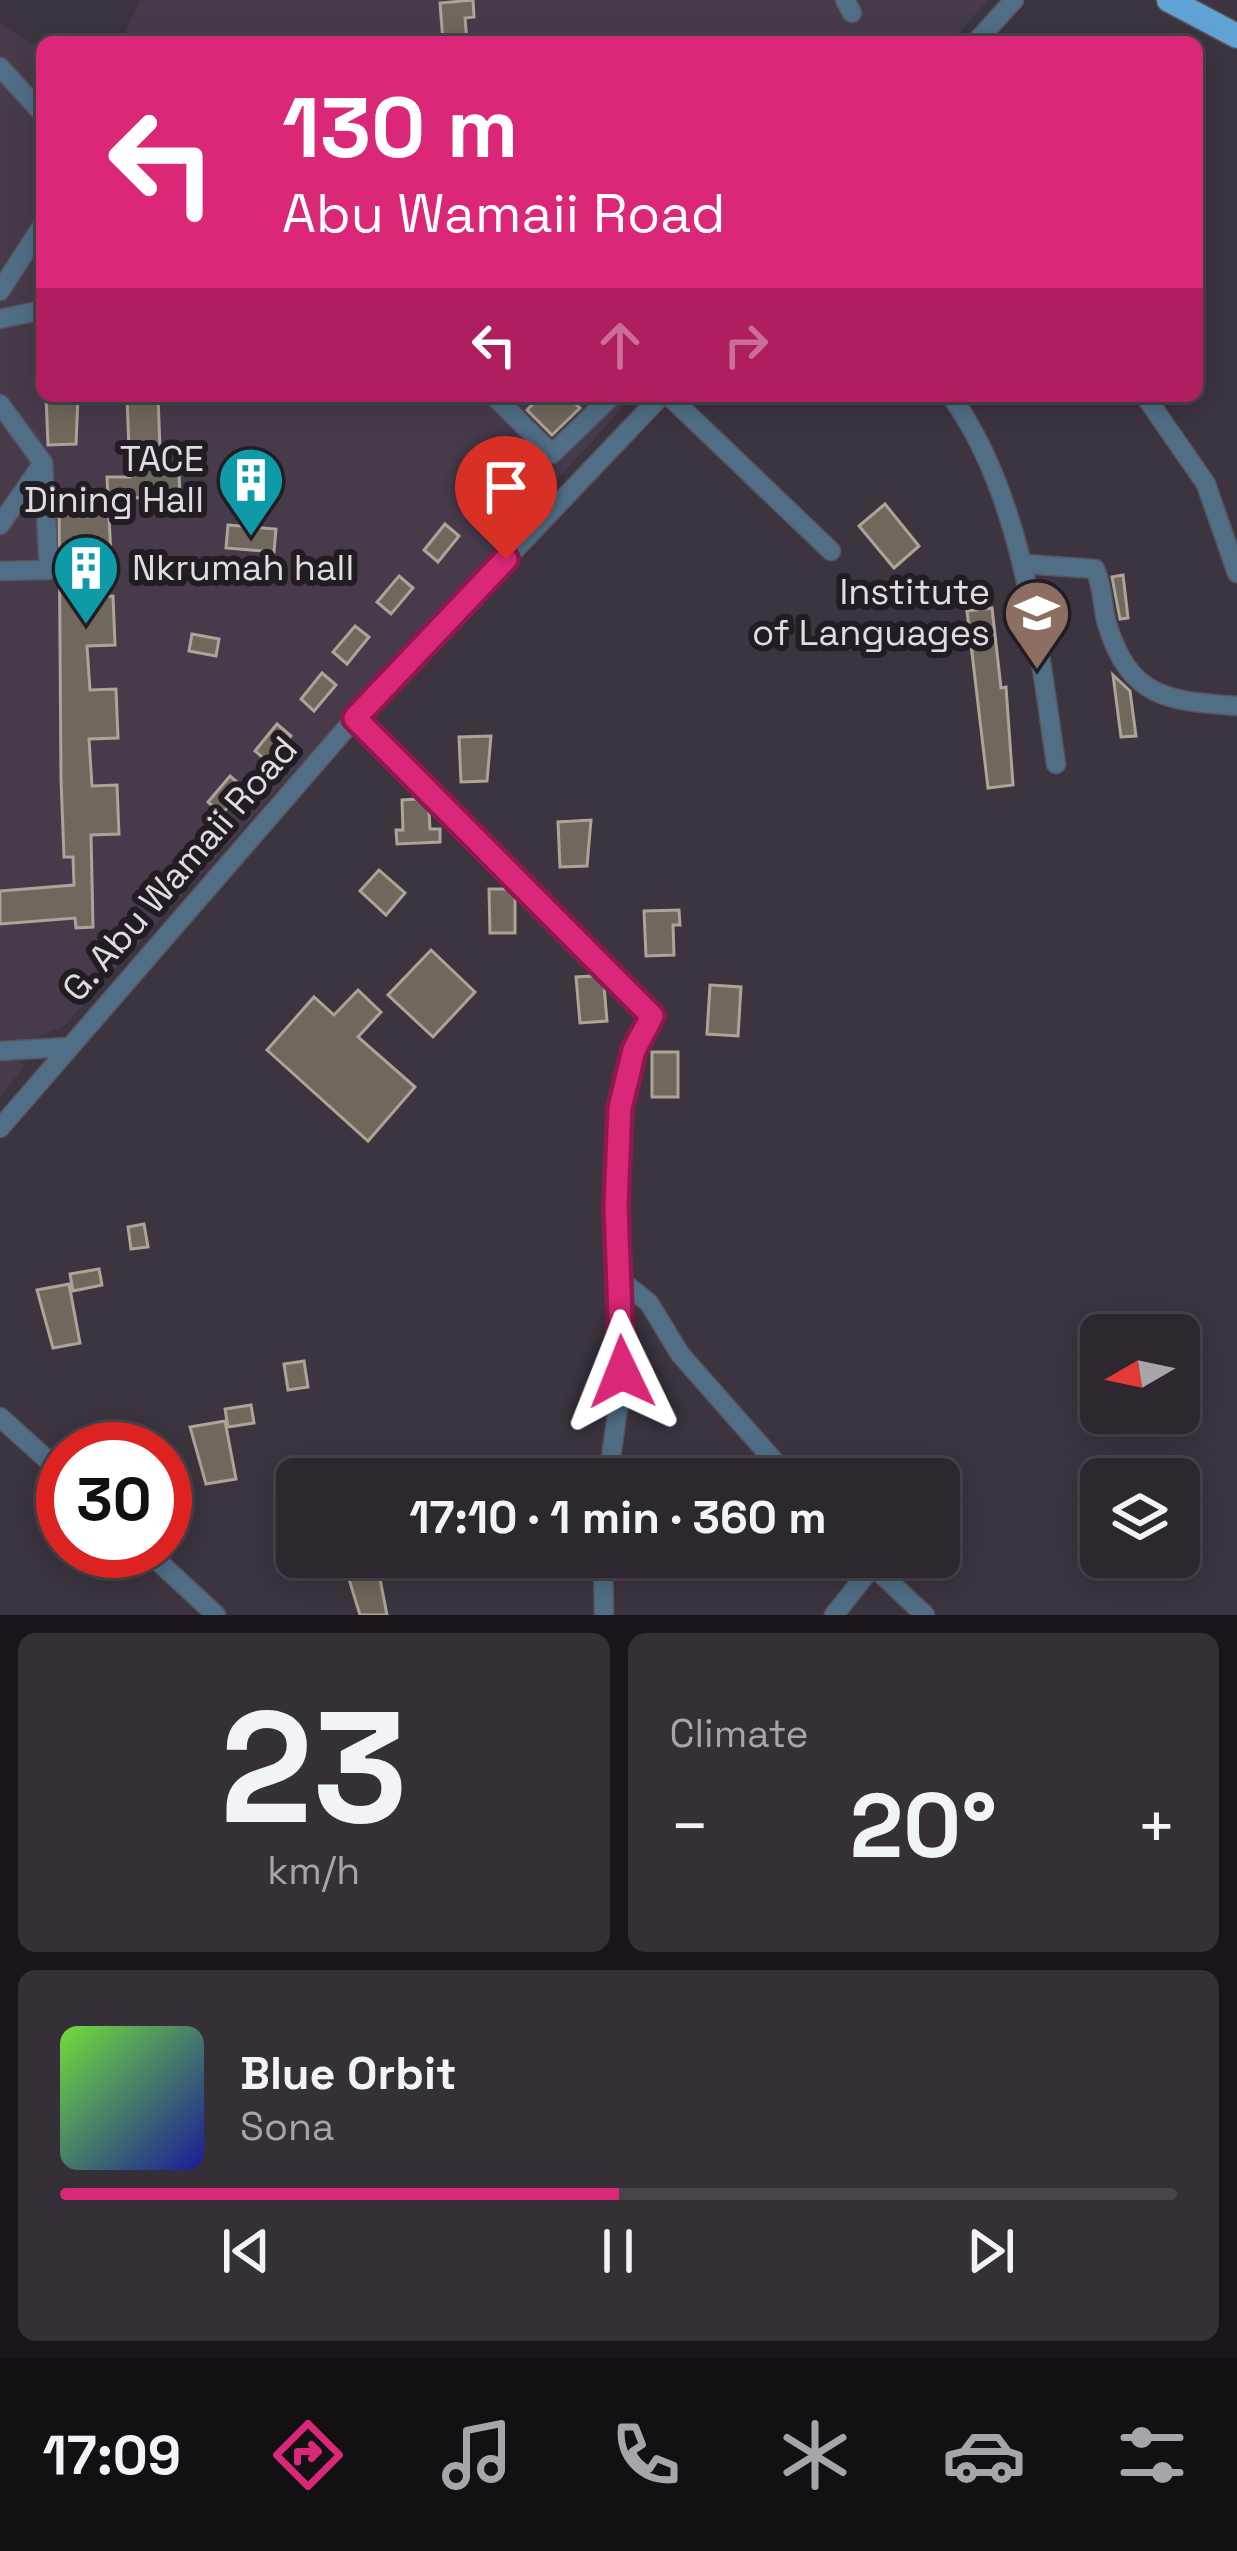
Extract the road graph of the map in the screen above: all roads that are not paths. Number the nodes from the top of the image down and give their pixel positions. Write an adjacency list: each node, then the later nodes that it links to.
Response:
1 (1013, 0): 3 (street)
2 (1169, 0): 4 (main road)
3 (981, 36)
4 (1237, 36)
5 (0, 67): 6 (street)
6 (36, 106)
7 (36, 235): 8 (street)
8 (0, 291)
9 (36, 311): 10 (street)
10 (0, 320)
11 (500, 402): 12 (street)
12 (606, 402)
13 (659, 402): 25 (street, G. Abu Wamaii Road)
14 (671, 402): 20 (street)
15 (955, 402): 21 (street)
16 (1149, 402): 23 (street)
17 (0, 404): 18 (street)
18 (43, 463): 19 (street); 22 (street)
19 (0, 525)
20 (831, 551)
21 (1024, 564): 24 (street); 26 (street)
22 (0, 571)
23 (1237, 572)
24 (1237, 706)
25 (355, 718): 27 (street, G. Abu Wamaii Road); 30 (street)
26 (1056, 764)
27 (69, 1047): 28 (street); 29 (street, G. Abu Wamaii Road)
28 (0, 1051)
29 (0, 1128)
30 (619, 1279): 33 (street); 34 (street)
31 (0, 1417): 32 (street)
32 (36, 1450)
33 (611, 1458)
34 (771, 1458)
35 (176, 1578): 39 (street)
36 (603, 1578): 40 (street)
37 (857, 1578): 41 (street)
38 (885, 1578): 42 (street)
39 (216, 1615)
40 (604, 1615)
41 (833, 1615)
42 (925, 1615)

